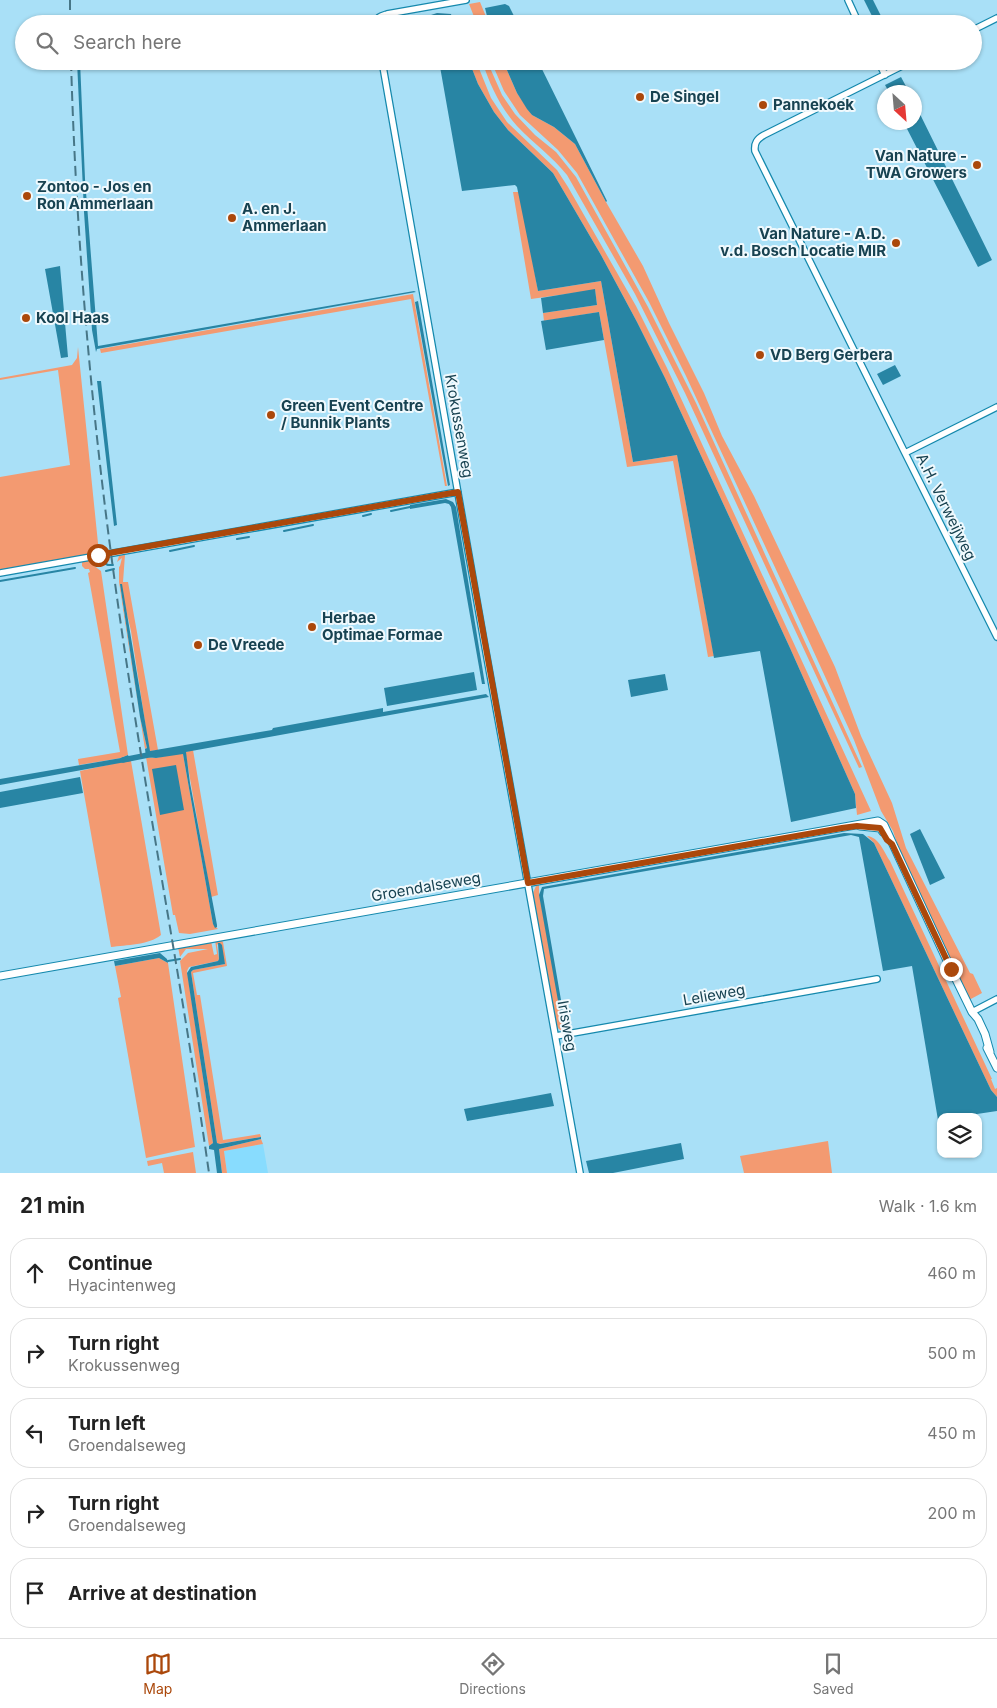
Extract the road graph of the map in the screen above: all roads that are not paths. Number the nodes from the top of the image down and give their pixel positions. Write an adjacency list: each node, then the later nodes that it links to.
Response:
1 (466, 0): 3 (street)
2 (848, 0): 5 (street)
3 (426, 3): 4 (street)
4 (383, 15)
5 (855, 15)
6 (997, 18): 7 (street)
7 (982, 26)
8 (384, 70): 14 (street, Krokussenweg)
9 (882, 70): 11 (street)
10 (895, 70): 11 (street)
11 (885, 75): 13 (street)
12 (997, 407): 13 (street, A.H. Verweijweg)
13 (905, 453): 16 (street, A.H. Verweijweg)
14 (458, 492): 15 (street); 21 (street, Krokussenweg)
15 (0, 573)
16 (997, 637)
17 (878, 821): 18 (street, Groendalseweg); 19 (street); 20 (street)
18 (857, 826): 19 (street, Groendalseweg); 21 (street, Groendalseweg)
19 (883, 832): 20 (street)
20 (892, 844): 25 (street)
21 (528, 883): 22 (street, Groendalseweg); 26 (street, Irisweg)
22 (0, 976)
23 (877, 979): 26 (street, Lelieweg)
24 (997, 999): 25 (street)
25 (972, 1012): 27 (street)
26 (556, 1036): 28 (street, Irisweg)
27 (997, 1068)
28 (580, 1173)

